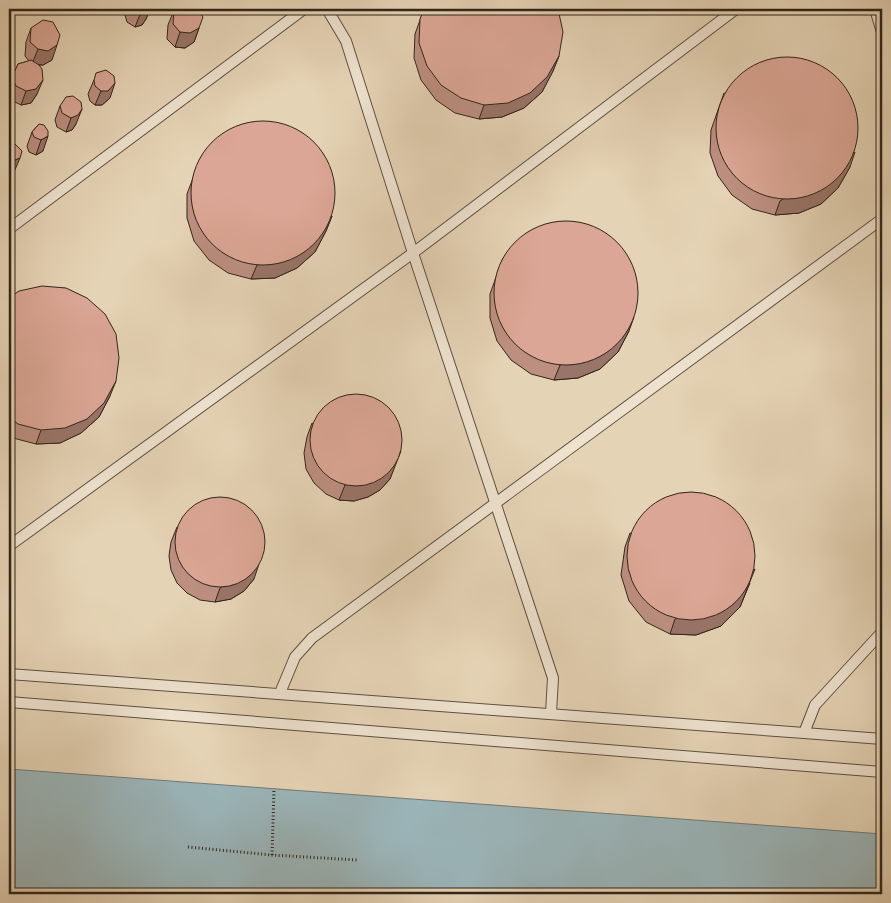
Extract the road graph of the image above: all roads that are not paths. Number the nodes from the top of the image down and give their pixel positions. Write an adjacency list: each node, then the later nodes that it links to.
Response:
1 (304, 9): 7 (lane)
2 (327, 9): 8 (lane)
3 (736, 9): 8 (lane)
4 (875, 9): 5 (lane)
5 (882, 32)
6 (882, 219): 9 (lane)
7 (9, 229)
8 (412, 253): 9 (lane); 10 (lane)
9 (496, 504): 13 (lane); 15 (lane)
10 (9, 546)
11 (882, 632): 16 (lane)
12 (9, 674): 13 (lane)
13 (280, 693): 15 (lane)
14 (9, 702): 18 (lane)
15 (551, 713): 16 (lane)
16 (804, 733): 17 (lane)
17 (882, 739)
18 (882, 772)

